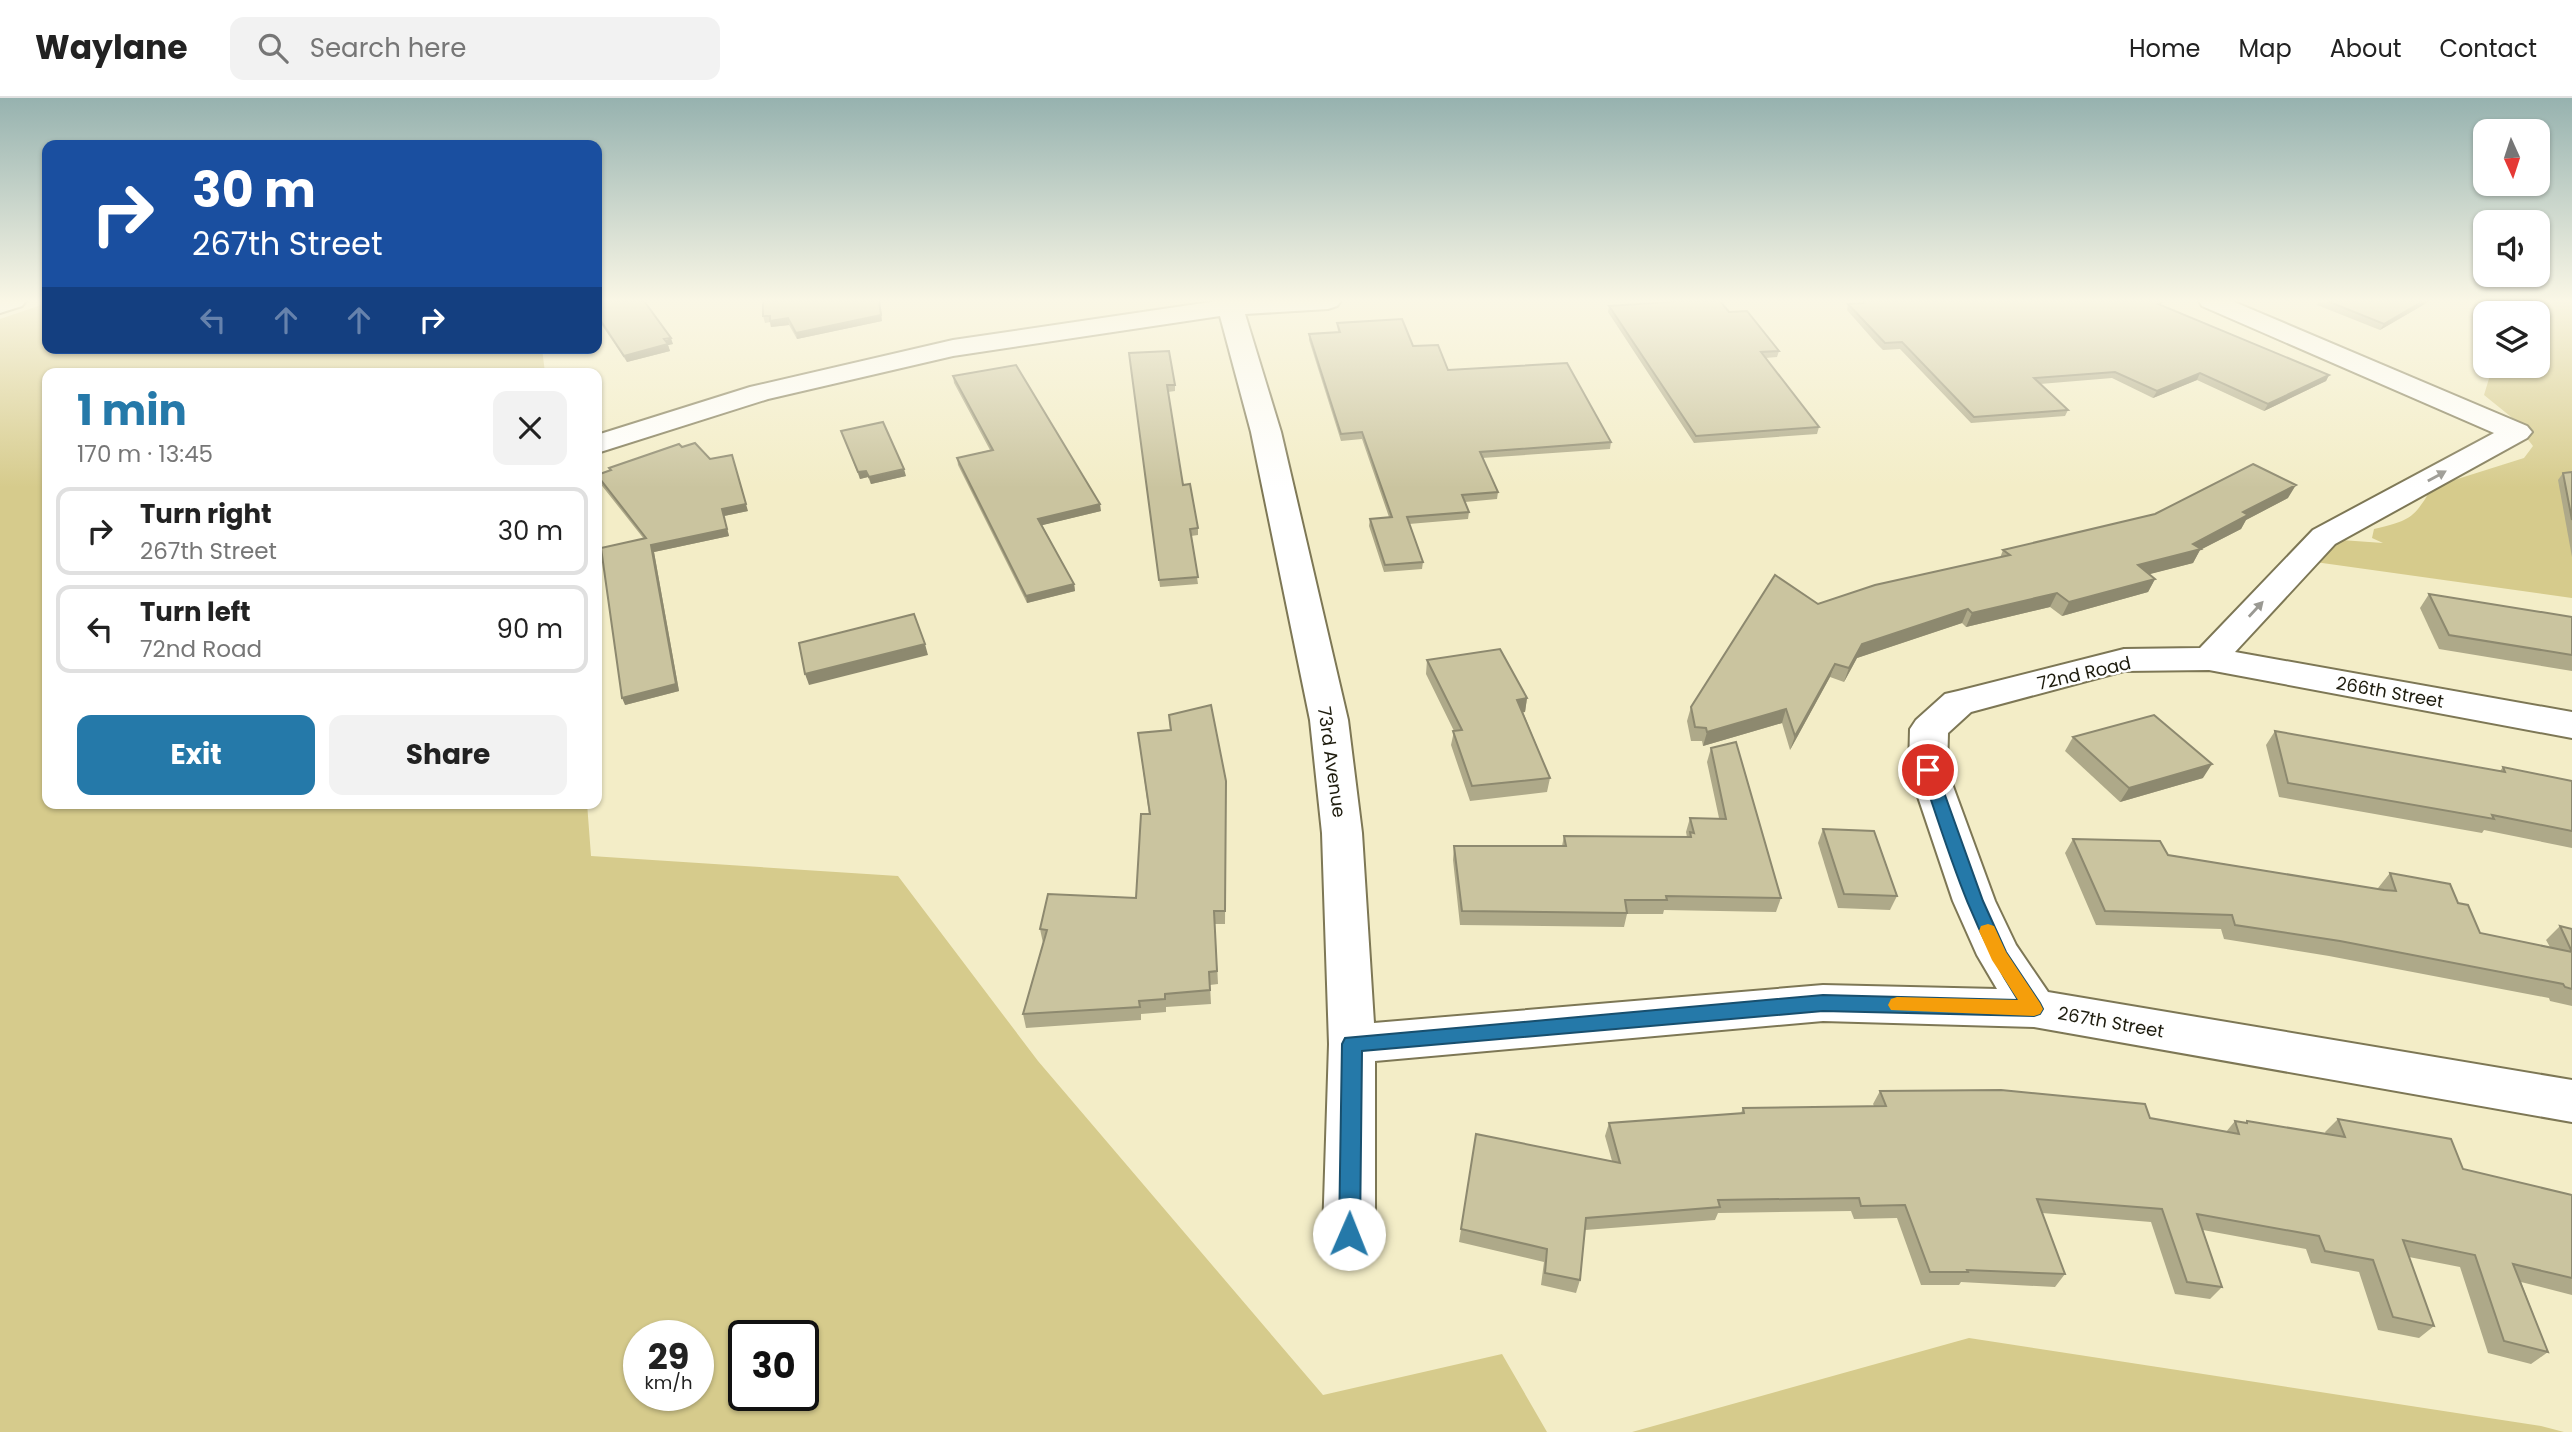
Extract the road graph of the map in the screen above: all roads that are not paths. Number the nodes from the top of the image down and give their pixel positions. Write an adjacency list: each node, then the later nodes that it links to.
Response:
1 (888, 363): 4 (street)
2 (1247, 363): 8 (street, 73rd Avenue)
3 (2356, 363): 5 (street, one-way to 3)
4 (602, 442)
5 (2209, 659): 6 (street, 266th Street); 7 (street, 72nd Road)
6 (2572, 725)
7 (2034, 1009): 8 (street, 267th Street); 9 (street, 267th Street)
8 (1352, 1044): 10 (street, 73rd Avenue)
9 (2572, 1101)
10 (1349, 1234)

